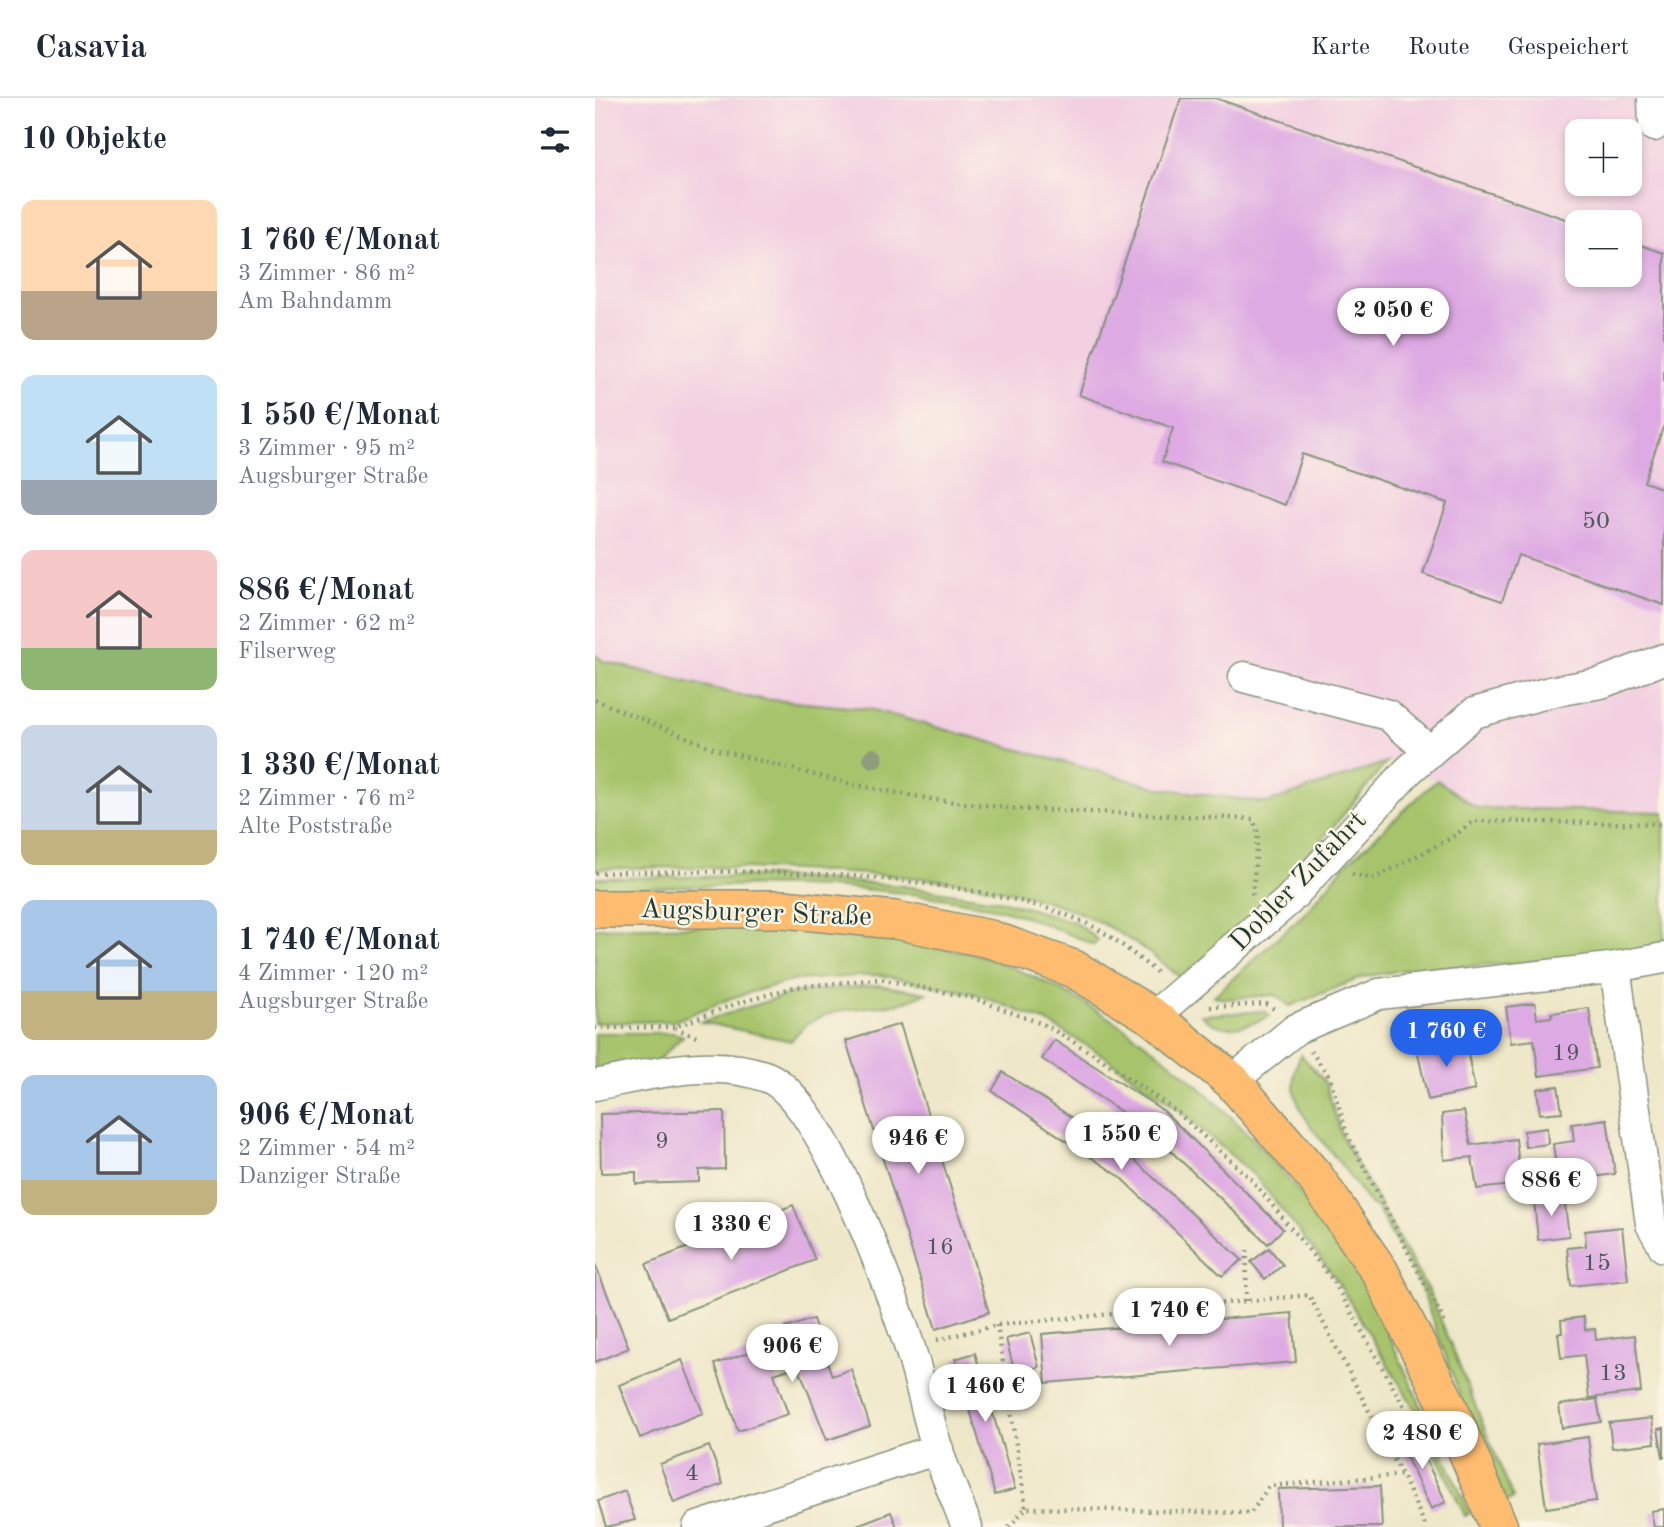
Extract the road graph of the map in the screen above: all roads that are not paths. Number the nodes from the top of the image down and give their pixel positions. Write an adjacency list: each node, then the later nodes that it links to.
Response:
1 (1664, 659): 3 (street, Dobler Zufahrt)
2 (1244, 677): 3 (street)
3 (1419, 760): 7 (street, Dobler Zufahrt)
4 (595, 909): 7 (main road, Augsburger Straße)
5 (1664, 958): 6 (street)
6 (1615, 967): 8 (street); 10 (street)
7 (1153, 1017): 8 (main road, Augsburger Straße)
8 (1232, 1081): 14 (main road, Augsburger Straße)
9 (595, 1085): 11 (street)
10 (1664, 1247)
11 (938, 1449): 12 (street); 13 (street)
12 (698, 1527)
13 (967, 1527)
14 (1499, 1527)

